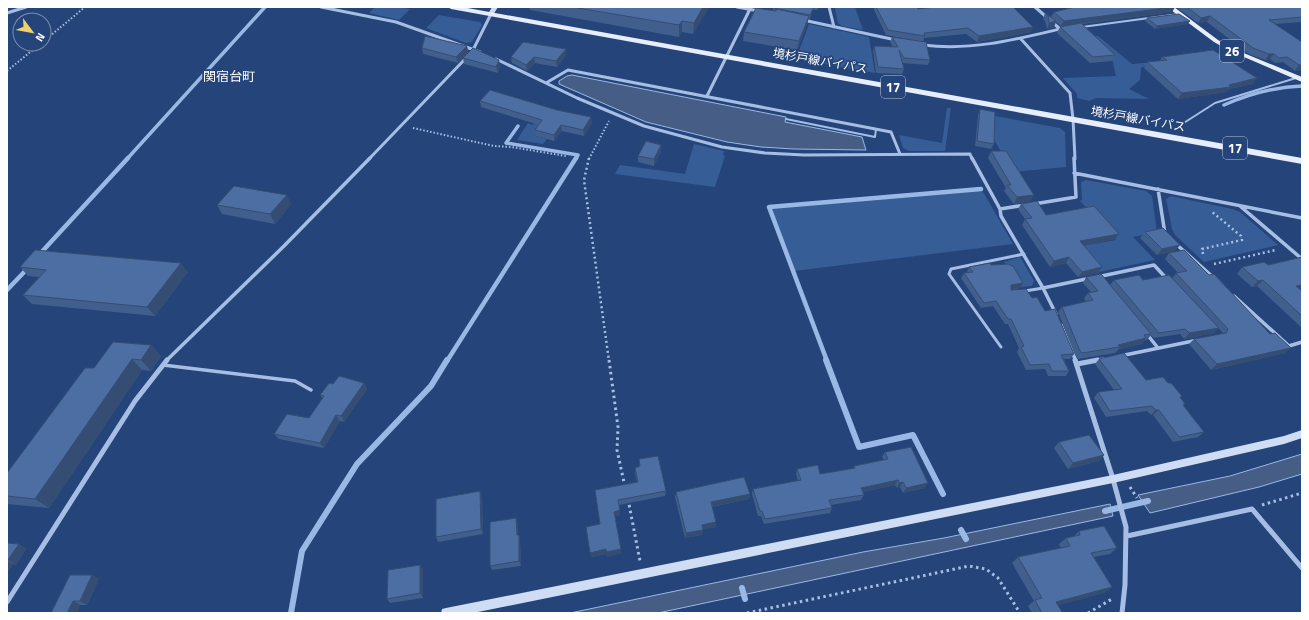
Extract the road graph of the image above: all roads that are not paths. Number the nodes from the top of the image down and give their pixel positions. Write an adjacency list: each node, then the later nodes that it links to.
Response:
1 (26, 7): 11 (street)
2 (322, 7): 22 (street)
3 (451, 7): 12 (main road, 境杉戸線バイパス / 17)
4 (495, 7): 12 (street)
5 (737, 7): 9 (street)
6 (829, 7): 15 (street)
7 (1035, 7): 17 (street)
8 (1170, 7): 13 (main road, 26)
9 (751, 8): 10 (street); 25 (street)
10 (766, 12)
11 (7, 13)
12 (491, 14): 22 (street); 25 (main road, 境杉戸線バイパス / 17)
13 (1179, 14): 16 (lane); 26 (main road, 26)
14 (796, 19): 15 (street)
15 (834, 27): 20 (street)
16 (1082, 27)
17 (1060, 29): 18 (lane); 19 (street)
18 (1067, 29)
19 (1020, 38): 21 (street); 30 (street)
20 (901, 41)
21 (922, 45)
22 (475, 49): 23 (street); 59 (street)
23 (482, 52)
24 (489, 56): 27 (street)
25 (727, 57): 28 (street); 30 (main road, 境杉戸線バイパス / 17)
26 (1299, 79): 31 (lane)
27 (546, 83): 28 (street); 33 (street)
28 (707, 96): 32 (street)
29 (786, 119): 32 (lane)
30 (1073, 119): 34 (main road, 境杉戸線バイパス / 17); 35 (street)
31 (1179, 126)
32 (876, 129): 33 (street)
33 (900, 154): 38 (street)
34 (1302, 161)
35 (1074, 173): 36 (street); 38 (street)
36 (1158, 189): 37 (street); 40 (street)
37 (1240, 206): 39 (street); 43 (street)
38 (1000, 209): 42 (street)
39 (1302, 218)
40 (1170, 238)
41 (1175, 242): 47 (street)
42 (1024, 254): 48 (street); 54 (lane)
43 (1302, 259)
44 (1098, 276): 45 (street); 46 (street); 48 (street)
45 (1170, 281)
46 (1103, 282)
47 (1219, 282)
48 (1043, 288): 49 (lane); 58 (street)
49 (1022, 292)
50 (1231, 293): 53 (street)
51 (1143, 330): 55 (street)
52 (1205, 339): 55 (street)
53 (1302, 342)
54 (1001, 347)
55 (1158, 348): 56 (street)
56 (1114, 357)
57 (1106, 358): 58 (street)
58 (1077, 364): 62 (street)
59 (163, 365): 60 (lane); 65 (street)
60 (311, 390)
61 (1302, 434): 62 (street)
62 (1113, 479): 63 (street); 66 (street)
63 (1127, 536): 64 (street); 67 (street)
64 (1302, 568)
65 (7, 602)
66 (446, 613)
67 (1122, 613)

